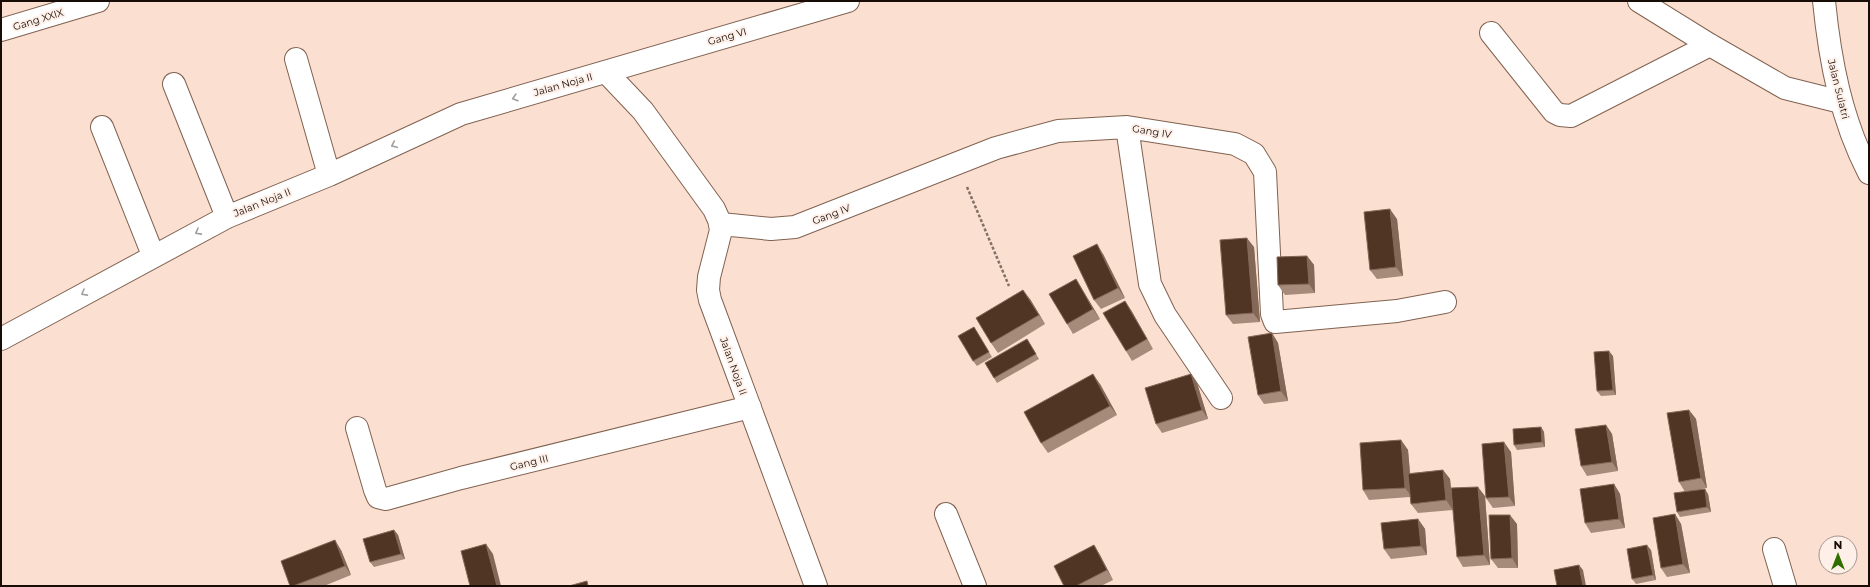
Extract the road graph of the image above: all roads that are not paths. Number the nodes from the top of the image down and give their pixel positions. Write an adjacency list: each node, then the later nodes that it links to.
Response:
1 (98, 1): 5 (street, Gang XXIX)
2 (848, 1): 9 (street, Gang VI)
3 (1639, 1): 7 (street)
4 (1824, 2): 11 (street, Jalan Sulatri)
5 (1, 30)
6 (1491, 32): 7 (street)
7 (1710, 45): 11 (street)
8 (296, 59): 15 (street)
9 (606, 72): 15 (street, Jalan Noja II, one-way to 15); 17 (street, Jalan Noja II)
10 (174, 84): 16 (street)
11 (1841, 102): 14 (street, Jalan Sulatri)
12 (1127, 127): 17 (street, Gang IV); 19 (street, Gang IV); 21 (street)
13 (102, 128): 18 (street)
14 (1869, 173)
15 (329, 174): 16 (street, Jalan Noja II)
16 (227, 217): 18 (street, Jalan Noja II, one-way to 18)
17 (721, 224): 22 (street, Jalan Noja II)
18 (153, 255): 20 (street, Jalan Noja II, one-way to 20)
19 (1444, 302)
20 (1, 337)
21 (1221, 398)
22 (750, 408): 23 (street, Gang III); 26 (street, Jalan Noja II)
23 (357, 428)
24 (946, 514): 27 (street)
25 (1774, 549): 28 (street)
26 (816, 586)
27 (975, 586)
28 (1785, 586)

